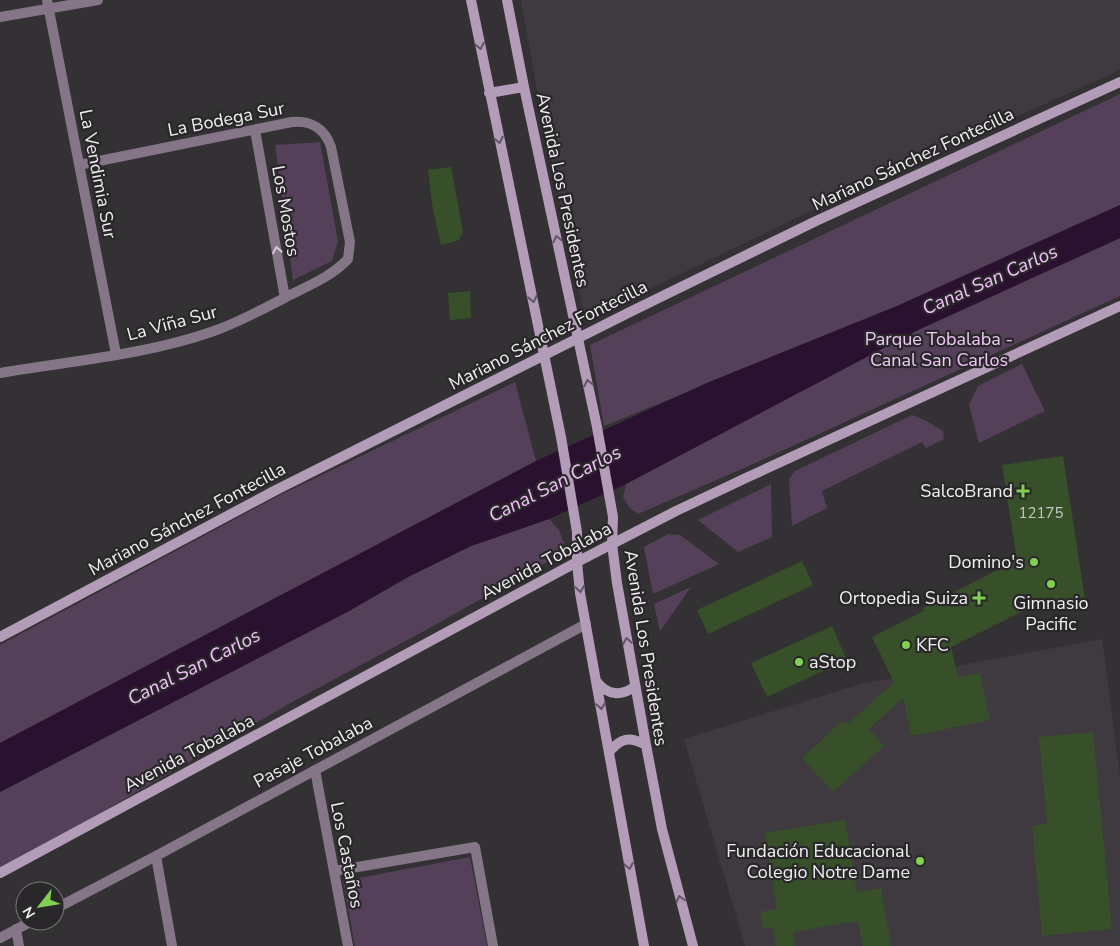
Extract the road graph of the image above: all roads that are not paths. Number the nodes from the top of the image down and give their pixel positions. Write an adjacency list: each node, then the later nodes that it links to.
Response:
1 (98, 0): 4 (street)
2 (471, 0): 8 (street, one-way to 8)
3 (508, 0): 7 (street, Avenida Los Presidentes)
4 (48, 4): 5 (street); 10 (street, La Vendimia Sur)
5 (0, 17)
6 (1120, 82): 14 (street, Mariano Sánchez Fontecilla)
7 (524, 87): 8 (street); 14 (street, Avenida Los Presidentes, one-way to 7)
8 (489, 93): 16 (street, one-way to 16)
9 (255, 130): 10 (street, La Bodega Sur); 11 (street, La Bodega Sur); 12 (street, Los Mostos, one-way to 9)
10 (79, 165): 15 (street, La Vendimia Sur)
11 (339, 268): 12 (street, La Viña Sur)
12 (286, 298): 15 (street, La Viña Sur)
13 (1120, 306): 18 (street, Avenida Tobalaba)
14 (578, 338): 16 (street, Mariano Sánchez Fontecilla); 18 (street, Avenida Los Presidentes, one-way to 14)
15 (116, 354): 17 (street, La Viña Sur)
16 (544, 355): 19 (street); 21 (street, Mariano Sánchez Fontecilla)
17 (0, 372)
18 (612, 544): 19 (street, Avenida Tobalaba); 23 (street, Avenida Los Presidentes, one-way to 18)
19 (577, 562): 20 (street, one-way to 20); 29 (street, Avenida Tobalaba)
20 (586, 624): 22 (street); 26 (street, Pasaje Tobalaba)
21 (0, 637)
22 (597, 681): 23 (street); 25 (street, one-way to 25)
23 (635, 686): 24 (street, Avenida Los Presidentes)
24 (646, 745): 25 (street); 39 (street, Avenida Los Presidentes, one-way to 24)
25 (609, 752): 38 (street, one-way to 38)
26 (315, 770): 27 (street, Pasaje Tobalaba); 28 (street, Los Castaños)
27 (156, 856): 30 (street, Pasaje Tobalaba); 35 (street)
28 (334, 871): 36 (street, Los Castaños); 37 (street)
29 (0, 873)
30 (65, 904)
31 (15, 930): 33 (street)
32 (16, 931): 34 (street)
33 (0, 938)
34 (19, 946)
35 (172, 946)
36 (348, 946)
37 (493, 946)
38 (644, 946)
39 (693, 946)

